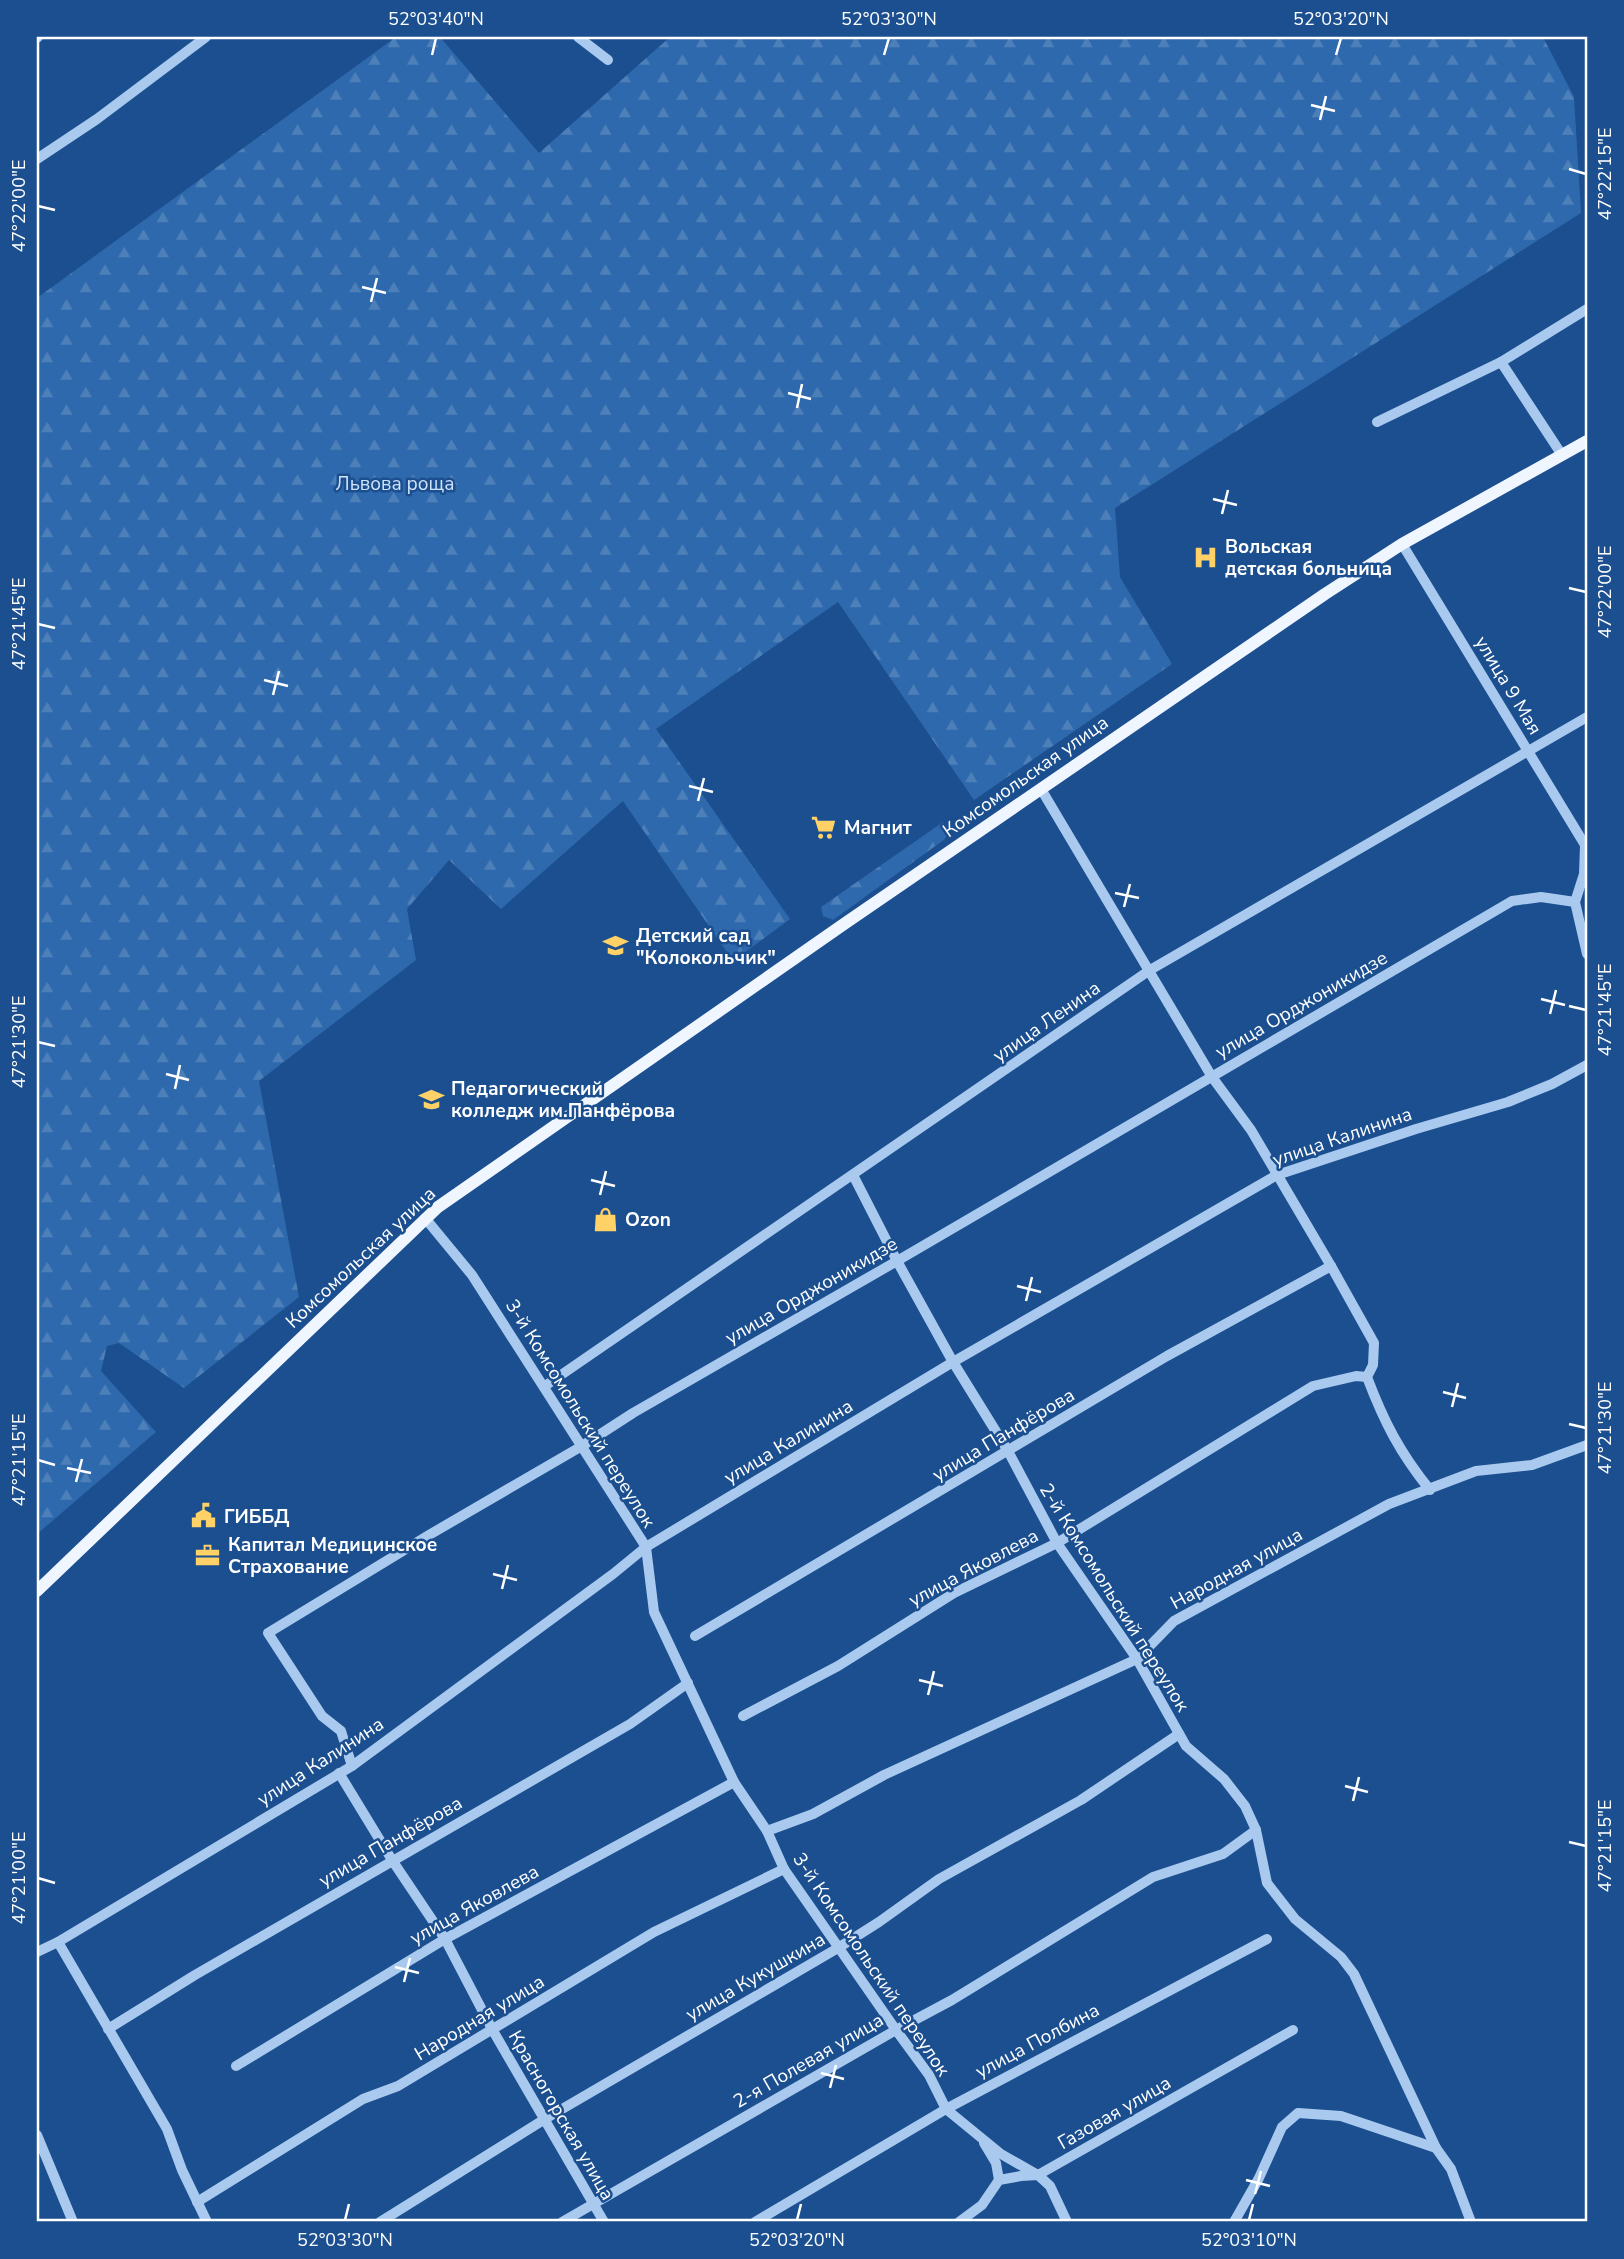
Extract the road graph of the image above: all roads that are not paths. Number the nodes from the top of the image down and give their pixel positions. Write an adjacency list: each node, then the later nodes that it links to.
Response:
1 (204, 37): 4 (street)
2 (578, 37): 3 (street)
3 (608, 60)
4 (37, 159)
5 (1587, 309): 6 (street)
6 (1501, 362): 7 (street); 9 (street)
7 (1377, 422)
8 (1587, 441): 9 (main road, Комсомольская улица)
9 (1562, 454): 10 (main road, Комсомольская улица)
10 (1402, 544): 12 (street, улица 9 Мая); 13 (main road, Комсомольская улица)
11 (1587, 717): 12 (street, улица Ленина)
12 (1528, 750): 14 (street, улица 9 Мая); 17 (street, улица Ленина)
13 (1041, 789): 17 (street); 22 (main road, Комсомольская улица)
14 (1586, 844): 15 (street)
15 (1575, 902): 16 (street); 19 (street, улица Орджоникидзе)
16 (1587, 954)
17 (1150, 970): 19 (street); 20 (street, улица Ленина)
18 (1587, 1065): 21 (street, улица Калинина)
19 (1212, 1077): 21 (street); 23 (street, улица Орджоникидзе)
20 (853, 1175): 23 (street, 2-й Комсомольский переулок); 27 (street, улица Ленина)
21 (1277, 1175): 24 (street); 25 (street, улица Калинина)
22 (425, 1218): 27 (street, 3-й Комсомольский переулок); 34 (main road, Комсомольская улица)
23 (897, 1261): 25 (street, 2-й Комсомольский переулок); 28 (street, улица Орджоникидзе)
24 (1331, 1266): 26 (street); 30 (street, улица Панфёрова)
25 (953, 1362): 30 (street, 2-й Комсомольский переулок); 33 (street, улица Калинина)
26 (1367, 1377): 31 (street); 32 (street, улица Яковлева)
27 (545, 1387): 28 (street, 3-й Комсомольский переулок)
28 (582, 1446): 33 (street, 3-й Комсомольский переулок); 40 (street, улица Орджоникидзе)
29 (1587, 1446): 31 (street, Народная улица)
30 (1008, 1451): 32 (street, 2-й Комсомольский переулок); 35 (street, улица Панфёрова)
31 (1430, 1490): 36 (street, Народная улица)
32 (1057, 1543): 36 (street, 2-й Комсомольский переулок); 38 (street, улица Яковлева)
33 (646, 1547): 37 (street, 3-й Комсомольский переулок); 40 (street, улица Калинина)
34 (37, 1591)
35 (695, 1636)
36 (1137, 1659): 39 (street, 2-й Комсомольский переулок); 44 (street, Народная улица)
37 (688, 1683): 42 (street, 3-й Комсомольский переулок); 45 (street, улица Панфёрова)
38 (743, 1716)
39 (1179, 1734): 43 (street, 2-й Комсомольский переулок); 50 (street, улица Кукушкина)
40 (352, 1766): 41 (street, улица Калинина)
41 (339, 1773): 45 (street, Красногорская улица); 49 (street, улица Калинина)
42 (734, 1782): 44 (street, 3-й Комсомольский переулок); 47 (street, улица Яковлева)
43 (1256, 1830): 54 (street, 2-я Полевая улица); 61 (street, 2-й Комсомольский переулок)
44 (767, 1831): 46 (street, 3-й Комсомольский переулок)
45 (392, 1860): 47 (street, Красногорская улица); 52 (street, улица Панфёрова)
46 (784, 1868): 50 (street, 3-й Комсомольский переулок); 53 (street, Народная улица)
47 (446, 1938): 53 (street, Красногорская улица); 56 (street, улица Яковлева)
48 (1267, 1939): 57 (street, улица Полбина)
49 (58, 1942): 51 (street, улица Калинина); 52 (street)
50 (838, 1948): 54 (street, 3-й Комсомольский переулок); 58 (street, улица Кукушкина)
51 (37, 1952)
52 (108, 2029): 64 (street)
53 (492, 2029): 58 (street, Красногорская улица); 64 (street, Народная улица)
54 (895, 2030): 57 (street, 3-й Комсомольский переулок); 65 (street, 2-я Полевая улица)
55 (1293, 2030): 62 (street, Газовая улица)
56 (236, 2066)
57 (946, 2109): 60 (street, 3-й Комсомольский переулок); 71 (street, улица Полбина)
58 (545, 2119): 65 (street, Красногорская улица); 68 (street, улица Кукушкина)
59 (37, 2134): 66 (street)
60 (981, 2138): 62 (street, 3-й Комсомольский переулок); 63 (street)
61 (1436, 2148): 74 (street); 75 (street, 2-й Комсомольский переулок)
62 (1038, 2175): 63 (street, Газовая улица); 73 (street, 3-й Комсомольский переулок)
63 (999, 2180): 72 (street)
64 (197, 2202): 67 (street)
65 (593, 2204): 69 (street, 2-я Полевая улица); 70 (street, Красногорская улица)
66 (74, 2222)
67 (207, 2222)
68 (380, 2222)
69 (562, 2222)
70 (604, 2222)
71 (755, 2222)
72 (960, 2222)
73 (1067, 2222)
74 (1234, 2222)
75 (1471, 2222)

